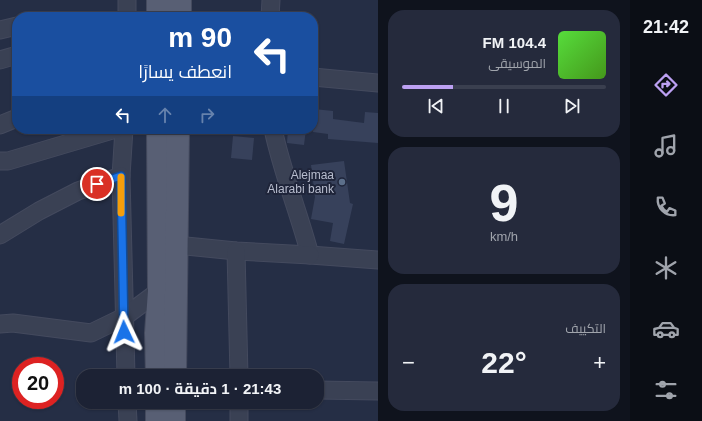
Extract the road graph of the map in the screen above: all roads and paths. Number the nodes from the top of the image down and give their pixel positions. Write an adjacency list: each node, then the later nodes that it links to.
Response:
1 (128, 0): 5 (street)
2 (158, 0): 6 (main road)
3 (180, 0): 7 (main road)
4 (270, 0): 8 (street)
5 (127, 12)
6 (158, 12)
7 (180, 12)
8 (270, 12)
9 (12, 27): 10 (street)
10 (0, 30)
11 (12, 56): 12 (street)
12 (0, 60)
13 (318, 77): 14 (street)
14 (378, 82)
15 (12, 120): 16 (street)
16 (0, 125)
17 (99, 134): 22 (street)
18 (124, 134): 23 (street)
19 (158, 134): 29 (main road)
20 (178, 134): 25 (main road)
21 (274, 134): 27 (street)
22 (0, 161)
23 (121, 176): 24 (street); 30 (street)
24 (0, 235)
25 (176, 245): 26 (street); 34 (main road)
26 (236, 251): 27 (street); 35 (street)
27 (310, 256): 28 (street)
28 (378, 260)
29 (158, 291): 30 (street); 33 (main road)
30 (124, 317): 31 (street); 32 (street)
31 (0, 324)
32 (126, 369)
33 (157, 369)
34 (174, 369)
35 (239, 369)
36 (324, 390): 37 (street)
37 (378, 391)
38 (127, 409): 43 (street)
39 (157, 409): 44 (main road)
40 (174, 409): 45 (main road)
41 (239, 409): 46 (street)
42 (124, 421): 43 (street)
43 (128, 421)
44 (157, 421)
45 (174, 421)
46 (239, 421)

